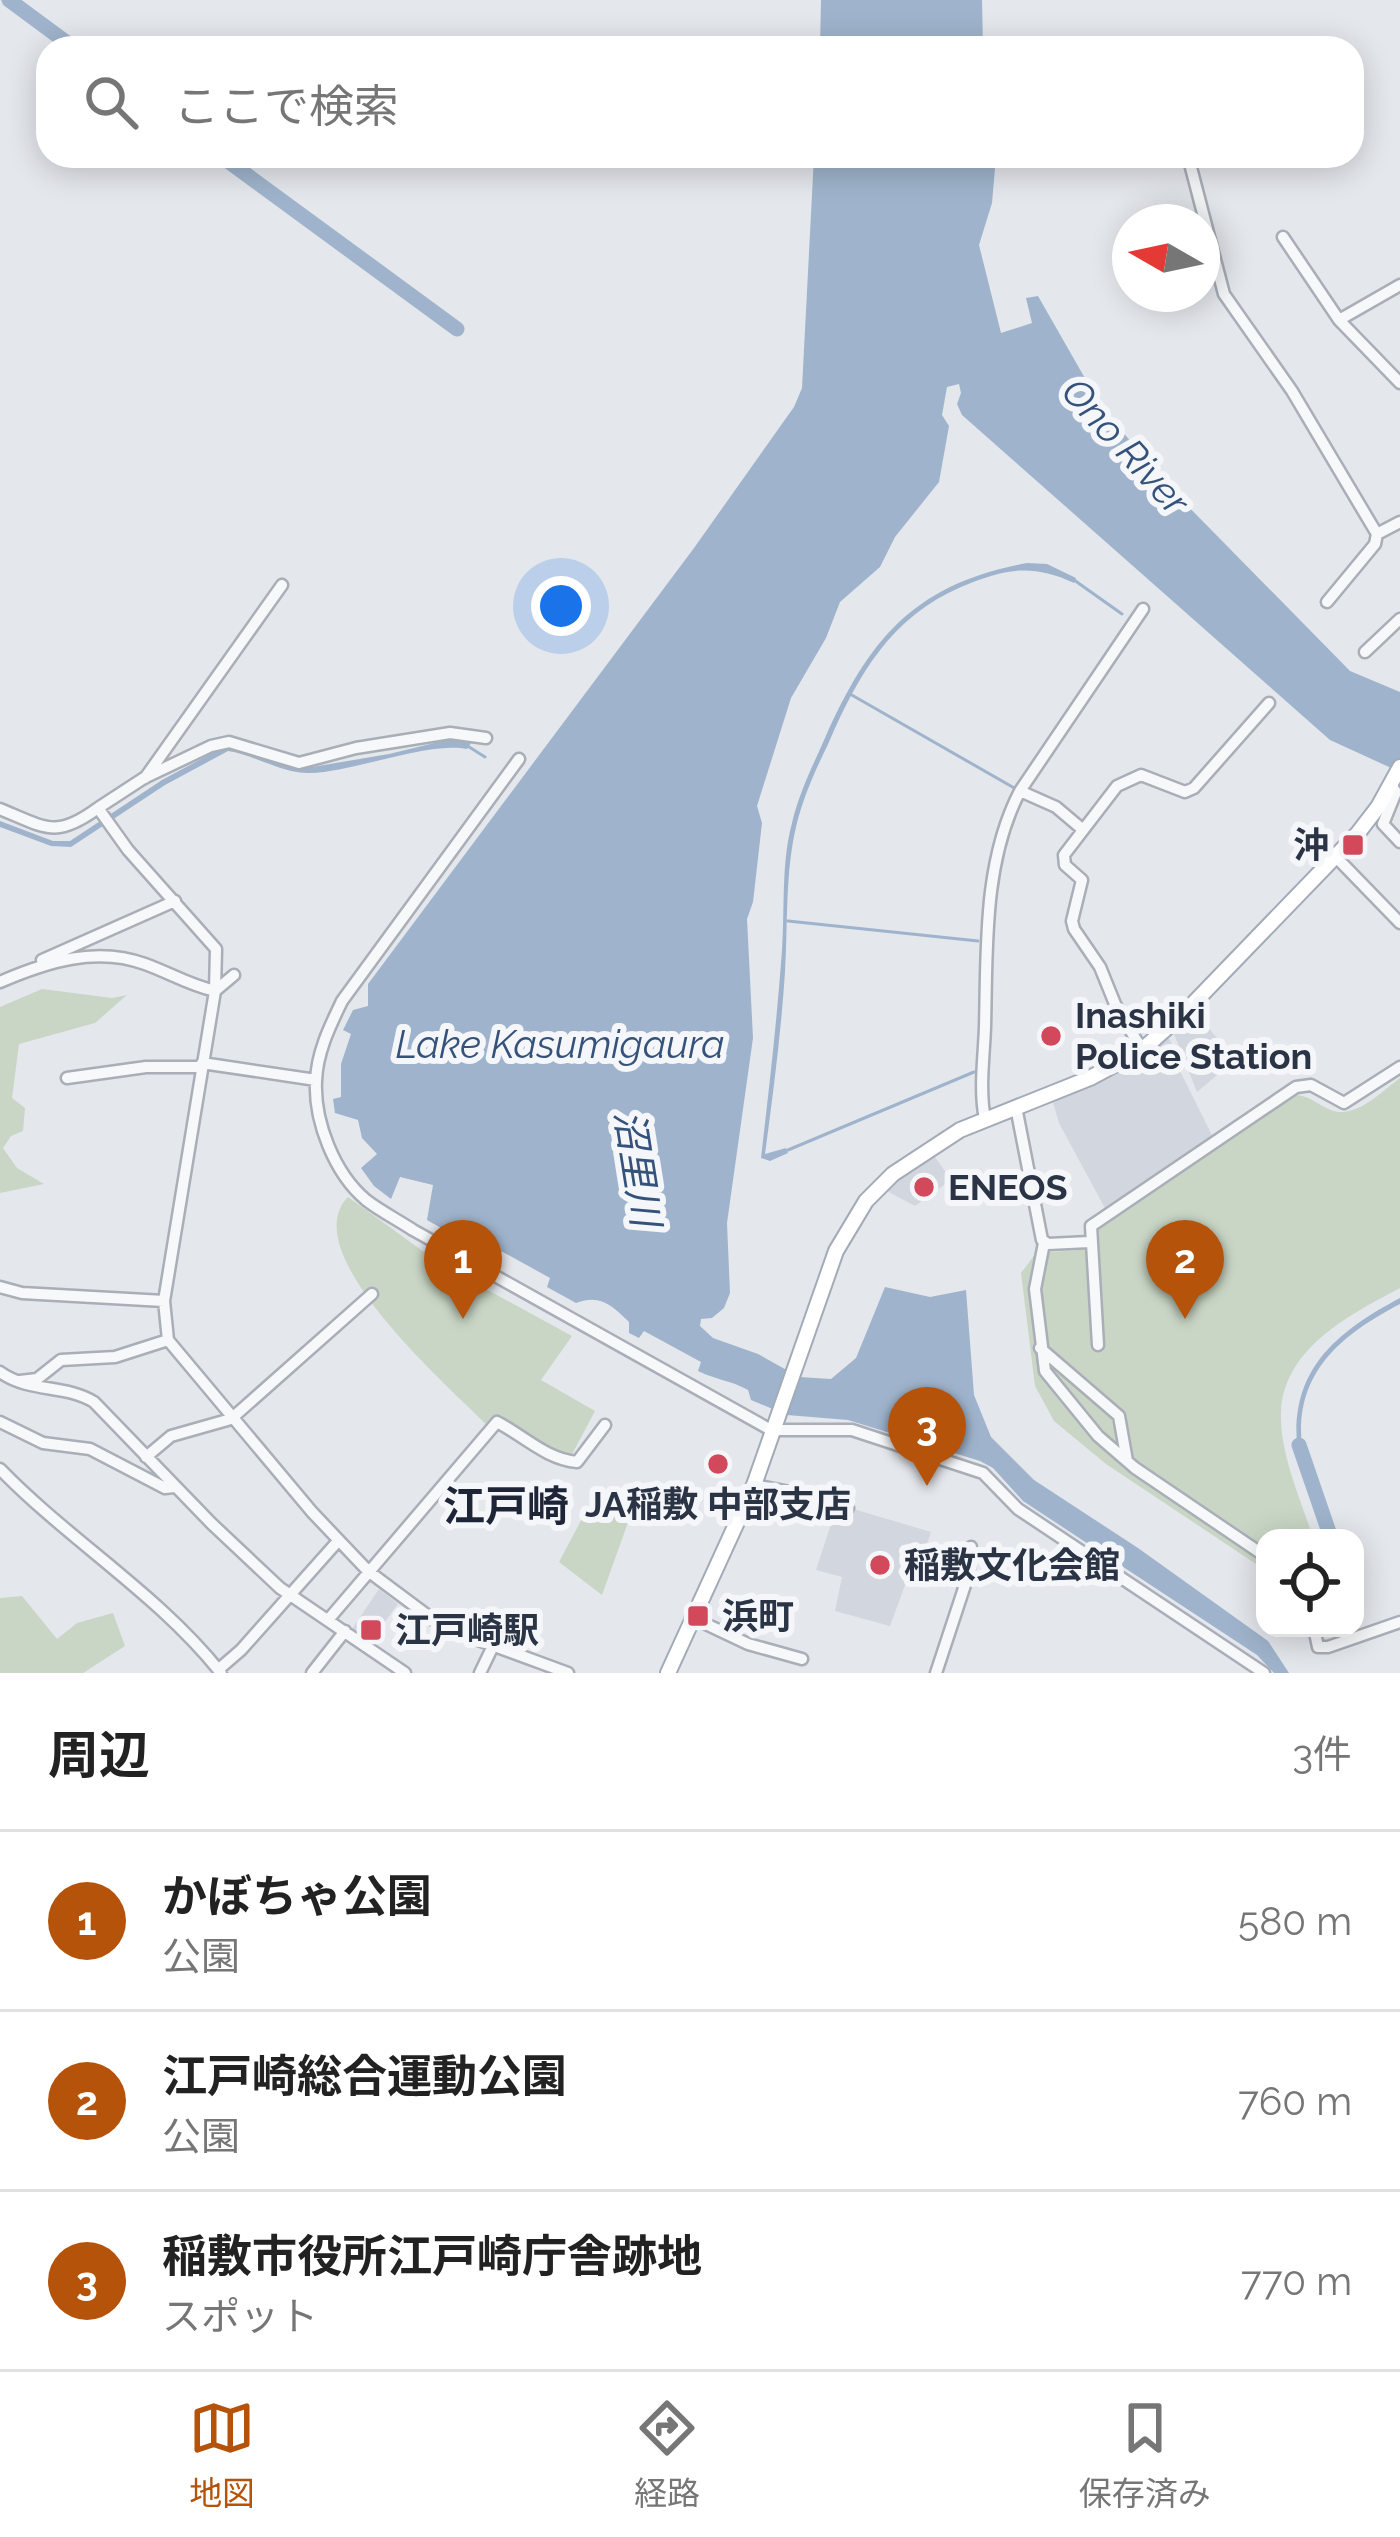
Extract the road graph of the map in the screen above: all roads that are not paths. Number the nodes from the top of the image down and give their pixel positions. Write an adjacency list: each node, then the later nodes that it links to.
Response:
1 (1191, 168): 7 (street)
2 (1283, 237): 4 (street)
3 (1400, 285): 4 (street)
4 (1339, 320): 5 (street)
5 (1400, 383)
6 (1400, 522): 7 (street)
7 (1377, 534): 9 (street)
8 (282, 585): 17 (street)
9 (1327, 602)
10 (1143, 609): 18 (street)
11 (1400, 619): 12 (street)
12 (1365, 652)
13 (1269, 704): 21 (street)
14 (486, 738): 17 (street)
15 (519, 759): 34 (street)
16 (1395, 776): 22 (street); 23 (main road)
17 (144, 778): 19 (street)
18 (1020, 791): 21 (street); 36 (street)
19 (98, 808): 20 (street); 24 (street)
20 (0, 809)
21 (1082, 829): 30 (street)
22 (1400, 842)
23 (1335, 856): 25 (street); 30 (main road)
24 (175, 902): 26 (street); 29 (street)
25 (1400, 923)
26 (35, 967): 28 (street); 29 (street)
27 (233, 975): 29 (street)
28 (0, 982)
29 (215, 991): 31 (street)
30 (1142, 1050): 35 (main road)
31 (202, 1065): 33 (street); 34 (street); 41 (street)
32 (1400, 1067): 37 (street)
33 (67, 1078)
34 (316, 1080): 50 (street)
35 (1016, 1107): 36 (main road); 38 (street)
36 (985, 1119): 50 (main road)
37 (1089, 1242): 38 (street); 43 (street)
38 (1044, 1243): 44 (street)
39 (0, 1287): 41 (street)
40 (372, 1294): 47 (street)
41 (164, 1301): 42 (street)
42 (168, 1340): 46 (street); 47 (street)
43 (1098, 1346)
44 (1040, 1348): 52 (street); 52 (street)
45 (0, 1372): 46 (street)
46 (19, 1384): 51 (street)
47 (231, 1419): 51 (street); 57 (street)
48 (0, 1422): 55 (street)
49 (605, 1425): 60 (street)
50 (772, 1427): 54 (main road); 78 (street)
51 (146, 1457): 55 (street)
52 (1127, 1461): 59 (street)
53 (0, 1469): 71 (street)
54 (754, 1485): 56 (street); 62 (main road)
55 (174, 1487): 61 (street)
56 (848, 1508)
57 (338, 1541): 60 (street); 61 (street)
58 (971, 1547): 77 (street)
59 (1256, 1550)
60 (368, 1571): 63 (street); 69 (street)
61 (289, 1595): 63 (street); 71 (street)
62 (691, 1617): 70 (street); 76 (main road)
63 (328, 1620): 65 (street)
64 (1400, 1622): 66 (street)
65 (344, 1631): 72 (street); 73 (street)
66 (1364, 1634)
67 (1316, 1637): 68 (street)
68 (1357, 1637)
69 (492, 1648): 74 (street); 75 (street)
70 (802, 1659)
71 (220, 1671)
72 (312, 1673)
73 (405, 1673)
74 (481, 1673)
75 (568, 1673)
76 (668, 1673)
77 (936, 1673)
78 (1264, 1673)

